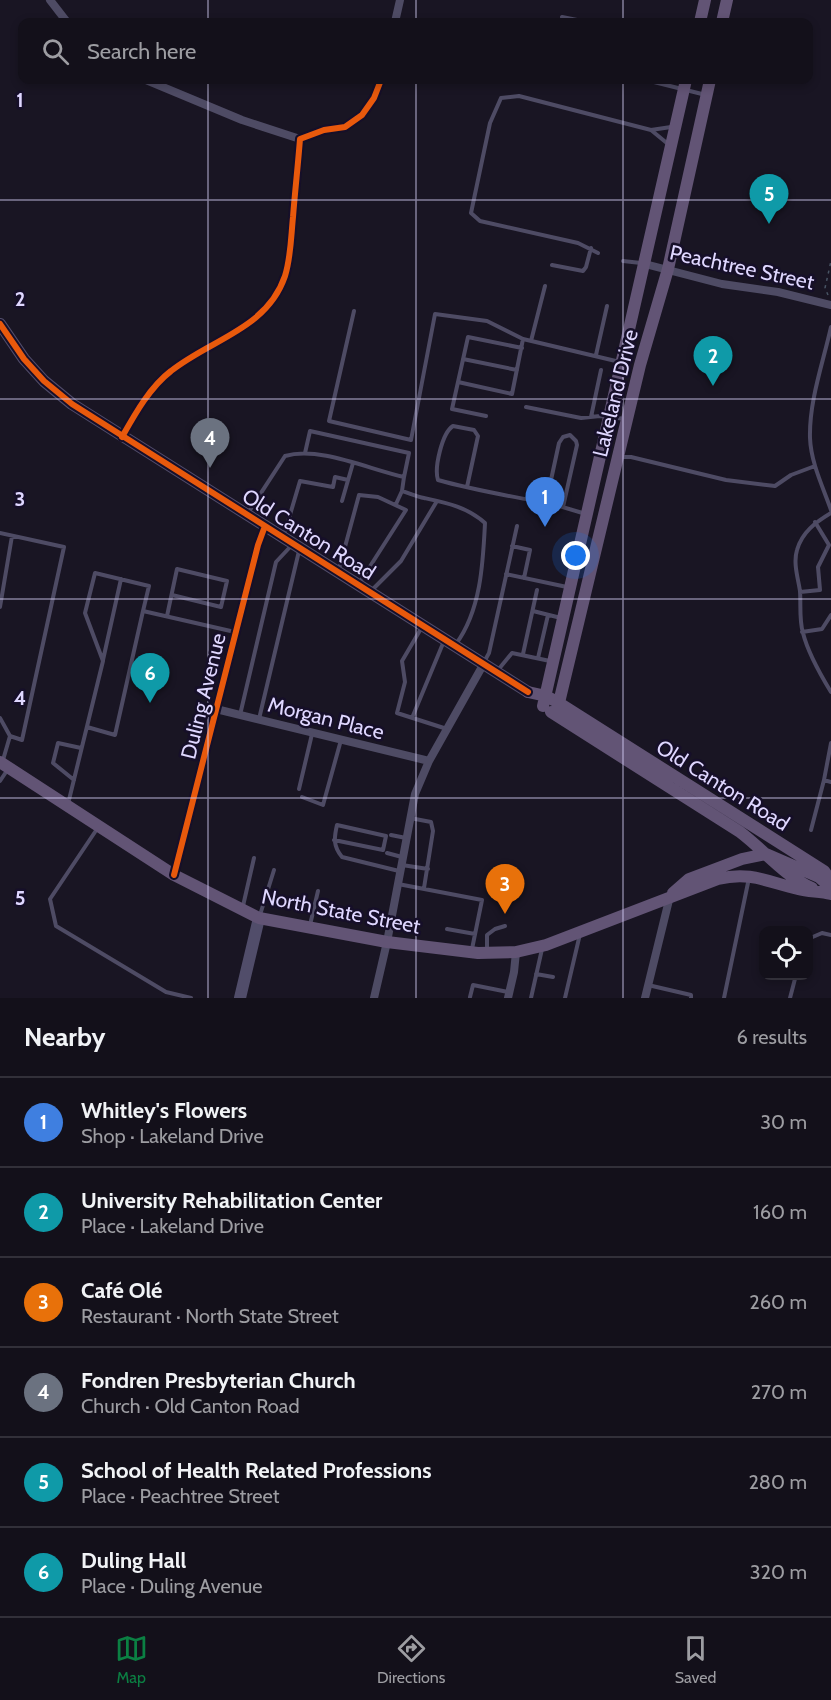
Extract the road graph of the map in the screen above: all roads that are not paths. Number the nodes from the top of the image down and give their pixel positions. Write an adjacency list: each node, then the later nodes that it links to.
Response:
1 (400, 0): 7 (street)
2 (705, 0): 9 (main road)
3 (727, 0): 10 (main road)
4 (54, 2): 6 (street)
5 (562, 17): 8 (lane)
6 (64, 18)
7 (395, 18)
8 (567, 18)
9 (701, 18)
10 (723, 18)
11 (156, 84): 18 (street)
12 (379, 84): 18 (street)
13 (685, 84): 15 (lane); 16 (main road, Lakeland Drive)
14 (709, 84): 15 (main road, Lakeland Drive)
15 (706, 95): 25 (main road, Lakeland Drive)
16 (675, 126): 17 (lane); 19 (main road, Lakeland Drive)
17 (651, 130): 19 (lane); 20 (lane)
18 (300, 139): 46 (street)
19 (670, 147): 23 (main road, Lakeland Drive)
20 (591, 248): 21 (lane); 24 (lane)
21 (598, 253)
22 (623, 261): 23 (lane)
23 (645, 264): 25 (street, Peachtree Street); 37 (main road, Lakeland Drive)
24 (552, 265)
25 (668, 269): 27 (street, Peachtree Street); 45 (main road, Lakeland Drive)
26 (545, 286): 33 (lane)
27 (831, 305)
28 (607, 306): 35 (lane)
29 (354, 311): 32 (lane)
30 (0, 324): 46 (street, Old Canton Road)
31 (831, 327): 50 (lane)
32 (524, 339): 33 (lane); 34 (lane)
33 (531, 340): 35 (lane)
34 (522, 348): 36 (lane); 38 (lane)
35 (596, 355): 37 (lane)
36 (463, 359): 38 (lane); 40 (lane)
37 (621, 362): 44 (main road, Lakeland Drive)
38 (517, 370): 40 (lane)
39 (601, 370): 43 (lane)
40 (458, 382): 42 (lane)
41 (526, 406): 43 (lane)
42 (486, 416)
43 (591, 417): 44 (lane)
44 (608, 418): 45 (lane); 62 (main road, Lakeland Drive)
45 (627, 419): 48 (main road, Lakeland Drive)
46 (122, 437): 61 (street, Old Canton Road)
47 (305, 453): 49 (lane); 51 (lane); 61 (lane)
48 (619, 457): 50 (lane); 101 (main road, Lakeland Drive)
49 (352, 463): 51 (lane); 52 (lane)
50 (815, 466): 60 (lane)
51 (404, 477): 54 (lane)
52 (348, 480): 55 (lane); 68 (lane)
53 (467, 487): 53 (lane); 57 (lane)
54 (402, 491): 56 (lane); 58 (lane)
55 (342, 501)
56 (437, 501): 77 (lane); 90 (lane)
57 (546, 503): 59 (lane); 59 (lane)
58 (396, 504): 70 (lane); 74 (lane)
59 (563, 507): 62 (lane)
60 (831, 511): 63 (lane)
61 (247, 514): 64 (street, Old Canton Road)
62 (586, 514): 75 (main road, Lakeland Drive)
63 (815, 522): 78 (lane); 78 (lane)
64 (265, 526): 68 (street, Old Canton Road); 89 (street, Duling Avenue)
65 (517, 526): 69 (lane)
66 (0, 533): 67 (lane)
67 (12, 536): 80 (lane); 109 (lane)
68 (292, 543): 70 (street, Old Canton Road); 102 (lane); 105 (lane)
69 (513, 546): 71 (lane); 72 (lane)
70 (338, 572): 74 (street, Old Canton Road)
71 (506, 574): 72 (lane); 95 (lane)
72 (524, 578): 75 (lane)
73 (121, 579): 81 (lane); 93 (lane); 93 (lane)
74 (358, 585): 77 (street, Old Canton Road)
75 (570, 588): 86 (main road, Lakeland Drive)
76 (537, 590): 82 (lane)
77 (369, 592): 87 (street, Old Canton Road)
78 (800, 592): 88 (lane)
79 (172, 595): 79 (lane); 85 (lane)
80 (0, 607)
81 (143, 611): 85 (lane); 106 (lane)
82 (533, 611): 83 (lane); 91 (lane)
83 (548, 615): 86 (lane); 92 (lane)
84 (831, 615): 88 (lane)
85 (167, 616): 89 (lane)
86 (563, 618): 94 (main road, Lakeland Drive)
87 (423, 627): 90 (street, Old Canton Road); 104 (lane)
88 (802, 632): 98 (lane)
89 (236, 633): 100 (street, Duling Avenue)
90 (449, 644): 95 (street, Old Canton Road); 104 (lane)
91 (523, 654): 92 (lane); 96 (lane)
92 (538, 658): 94 (lane)
93 (103, 660): 106 (lane)
94 (554, 662): 99 (main road, Lakeland Drive)
95 (483, 665): 96 (street, Old Canton Road); 107 (street)
96 (495, 673): 97 (street, Old Canton Road)
97 (528, 692): 99 (main road, Old Canton Road)
98 (831, 692)
99 (545, 701): 101 (main road, Old Canton Road)
100 (216, 709): 102 (street, Morgan Place); 135 (street, Duling Avenue)
101 (558, 709): 130 (main road, Old Canton Road); 137 (main road, Old Canton Road)
102 (240, 715): 105 (street, Morgan Place)
103 (0, 718): 109 (lane)
104 (412, 718): 107 (lane)
105 (259, 720): 108 (street, Morgan Place)
106 (87, 727): 112 (lane)
107 (447, 729): 114 (street)
108 (312, 733): 110 (street, Morgan Place); 120 (lane)
109 (10, 736): 115 (lane)
110 (341, 740): 114 (street, Morgan Place); 121 (lane)
111 (831, 743): 113 (lane)
112 (81, 748): 116 (lane); 116 (lane)
113 (829, 759): 117 (lane)
114 (429, 761): 123 (street)
115 (4, 765): 118 (lane); 122 (main road, North State Street)
116 (74, 780): 122 (lane)
117 (824, 780): 119 (lane); 125 (lane)
118 (0, 781)
119 (831, 782)
120 (299, 789)
121 (302, 797)
122 (67, 806): 124 (main road, North State Street)
123 (411, 818): 127 (street); 133 (lane)
124 (100, 826): 135 (main road, North State Street); 163 (lane)
125 (811, 830)
126 (391, 834): 127 (lane)
127 (407, 838): 132 (street)
128 (334, 840): 128 (lane); 132 (lane)
129 (387, 854): 132 (lane)
130 (766, 854): 141 (main road, North State Street); 142 (main road, North State Street)
131 (254, 858): 143 (lane)
132 (402, 864): 133 (lane); 138 (street)
133 (428, 869): 139 (lane)
134 (274, 870): 144 (lane)
135 (174, 875): 143 (main road, North State Street)
136 (749, 876): 141 (main road, North State Street); 142 (main road, North State Street); 170 (lane)
137 (831, 880)
138 (398, 884): 139 (lane); 152 (street)
139 (424, 888): 149 (lane)
140 (318, 891): 146 (lane)
141 (828, 891)
142 (670, 896): 148 (main road, North State Street); 160 (street)
143 (242, 910): 144 (main road, North State Street)
144 (259, 918): 146 (main road, North State Street); 164 (street)
145 (505, 926): 156 (lane)
146 (310, 928): 152 (main road, North State Street)
147 (447, 929): 149 (lane)
148 (581, 931): 153 (main road, North State Street); 167 (lane)
149 (475, 934): 155 (lane)
150 (831, 935): 151 (lane)
151 (813, 937)
152 (387, 942): 155 (main road, North State Street); 165 (street)
153 (542, 946): 154 (main road, North State Street); 157 (lane)
154 (516, 952): 156 (main road, North State Street); 161 (street)
155 (472, 953): 156 (main road, North State Street)
156 (487, 953)
157 (536, 974): 158 (lane); 166 (lane)
158 (553, 977)
159 (795, 980): 171 (lane)
160 (648, 985): 168 (street); 169 (lane)
161 (508, 995): 162 (lane)
162 (470, 997)
163 (191, 998)
164 (240, 998)
165 (374, 998)
166 (531, 998)
167 (565, 998)
168 (645, 998)
169 (691, 998)
170 (724, 998)
171 (790, 998)

